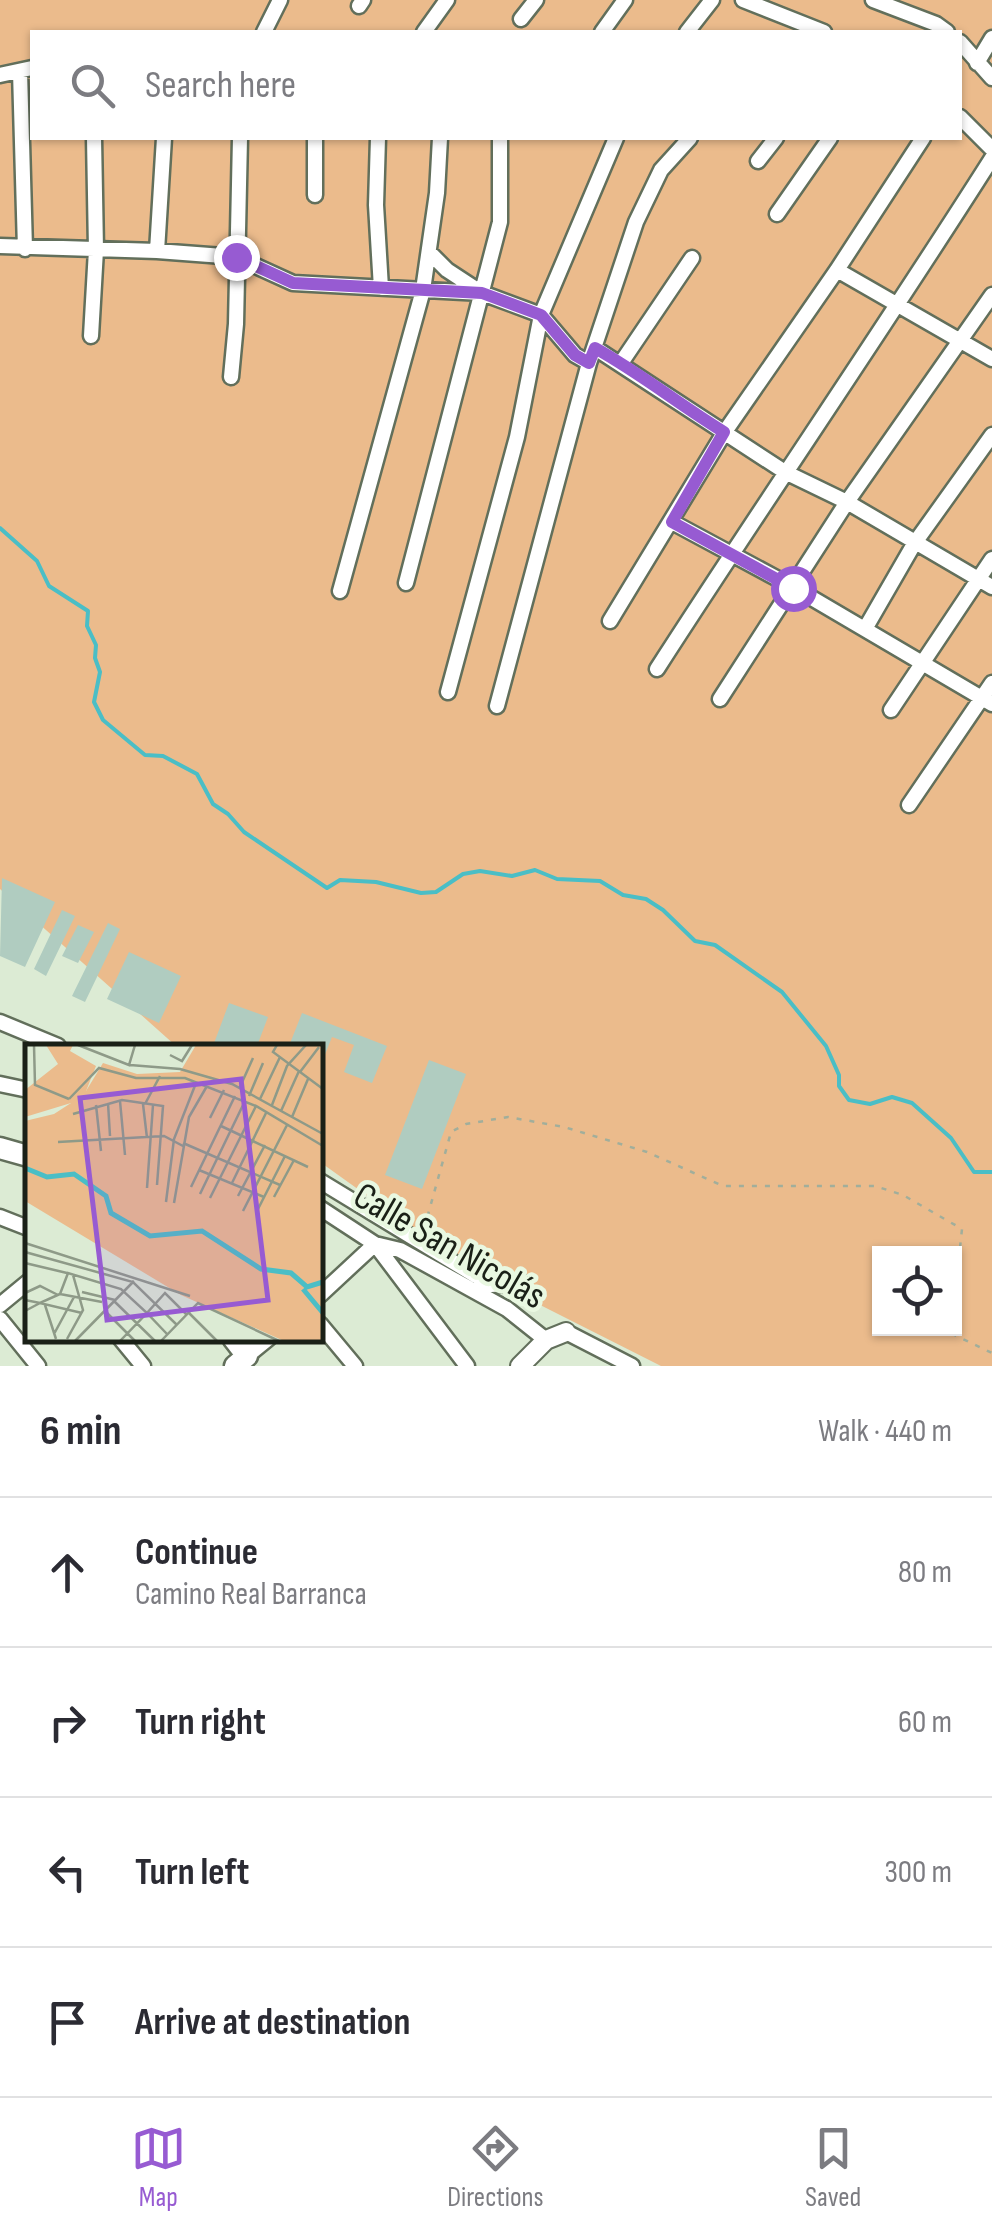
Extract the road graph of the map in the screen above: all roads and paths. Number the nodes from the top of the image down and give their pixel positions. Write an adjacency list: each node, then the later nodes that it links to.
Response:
1 (280, 0): 10 (street)
2 (448, 0): 11 (street)
3 (536, 0): 9 (street)
4 (625, 0): 12 (street)
5 (712, 0): 13 (street)
6 (743, 0): 8 (street)
7 (873, 0): 16 (street)
8 (784, 17): 14 (street); 15 (street)
9 (520, 19)
10 (265, 30)
11 (426, 30)
12 (603, 30)
13 (689, 30)
14 (774, 30)
15 (819, 30)
16 (944, 30)
17 (992, 38): 19 (street)
18 (962, 44): 19 (street)
19 (977, 63): 22 (street)
20 (26, 69): 21 (street); 42 (street)
21 (0, 76)
22 (992, 78)
23 (962, 119): 36 (street)
24 (94, 140): 43 (street)
25 (164, 140): 44 (street)
26 (240, 140): 46 (street)
27 (315, 140): 39 (street)
28 (378, 140): 49 (street)
29 (440, 140): 45 (street)
30 (500, 140): 51 (street)
31 (615, 140): 54 (street)
32 (688, 140): 57 (street)
33 (774, 140): 38 (street)
34 (829, 140): 40 (street)
35 (921, 140): 48 (street)
36 (992, 149)
37 (992, 158): 53 (street)
38 (758, 161)
39 (315, 195)
40 (777, 214)
41 (0, 246): 42 (street)
42 (25, 248): 43 (street)
43 (96, 250): 44 (street); 55 (street)
44 (157, 251): 46 (street)
45 (429, 252): 50 (street); 51 (street)
46 (236, 257): 49 (street); 60 (street)
47 (692, 258): 59 (street)
48 (838, 270): 53 (street); 61 (street)
49 (380, 288): 50 (street)
50 (423, 290): 51 (street); 73 (street)
51 (482, 293): 54 (street); 70 (street)
52 (992, 294): 56 (street)
53 (898, 306): 56 (street); 63 (street)
54 (541, 315): 57 (street); 79 (street)
55 (92, 336)
56 (962, 342): 58 (street); 64 (street)
57 (592, 356): 59 (street); 82 (street)
58 (992, 359)
59 (622, 363): 61 (street)
60 (231, 377)
61 (724, 432): 63 (street); 65 (street)
62 (992, 435): 66 (street)
63 (785, 472): 64 (street); 67 (street)
64 (847, 502): 66 (street); 71 (street)
65 (672, 522): 67 (street); 74 (street)
66 (914, 544): 69 (street); 75 (street)
67 (731, 554): 71 (street); 77 (street)
68 (992, 559): 69 (street)
69 (976, 580): 72 (street); 76 (street)
70 (406, 583)
71 (793, 588): 75 (street); 80 (street)
72 (992, 588)
73 (340, 591)
74 (610, 621)
75 (865, 629): 76 (street)
76 (924, 664): 81 (street); 83 (street)
77 (657, 670)
78 (992, 683): 81 (street)
79 (448, 692)
80 (720, 700)
81 (987, 701): 84 (street)
82 (497, 706)
83 (891, 710)
84 (909, 805)
85 (0, 1022): 86 (street)
86 (53, 1044)
87 (0, 1084): 88 (street)
88 (25, 1089)
89 (0, 1148): 90 (main road)
90 (25, 1155)
91 (322, 1183): 95 (street)
92 (322, 1209): 96 (street, Calle San Nicolás)
93 (0, 1216): 94 (street)
94 (25, 1227)
95 (421, 1240): 97 (path); 98 (street)
96 (375, 1244): 100 (street); 106 (street, Calle San Nicolás); 114 (street)
97 (960, 1246)
98 (524, 1283)
99 (25, 1285): 101 (street)
100 (322, 1294)
101 (0, 1306)
102 (0, 1318): 111 (street)
103 (322, 1326): 113 (street)
104 (566, 1332): 106 (street); 116 (street, Calle San Nicolás)
105 (956, 1336): 109 (path)
106 (546, 1340): 115 (street)
107 (122, 1341): 112 (street)
108 (265, 1341): 110 (street)
109 (992, 1354)
110 (245, 1363)
111 (38, 1366)
112 (143, 1366)
113 (355, 1366)
114 (467, 1366)
115 (520, 1366)
116 (632, 1366)

